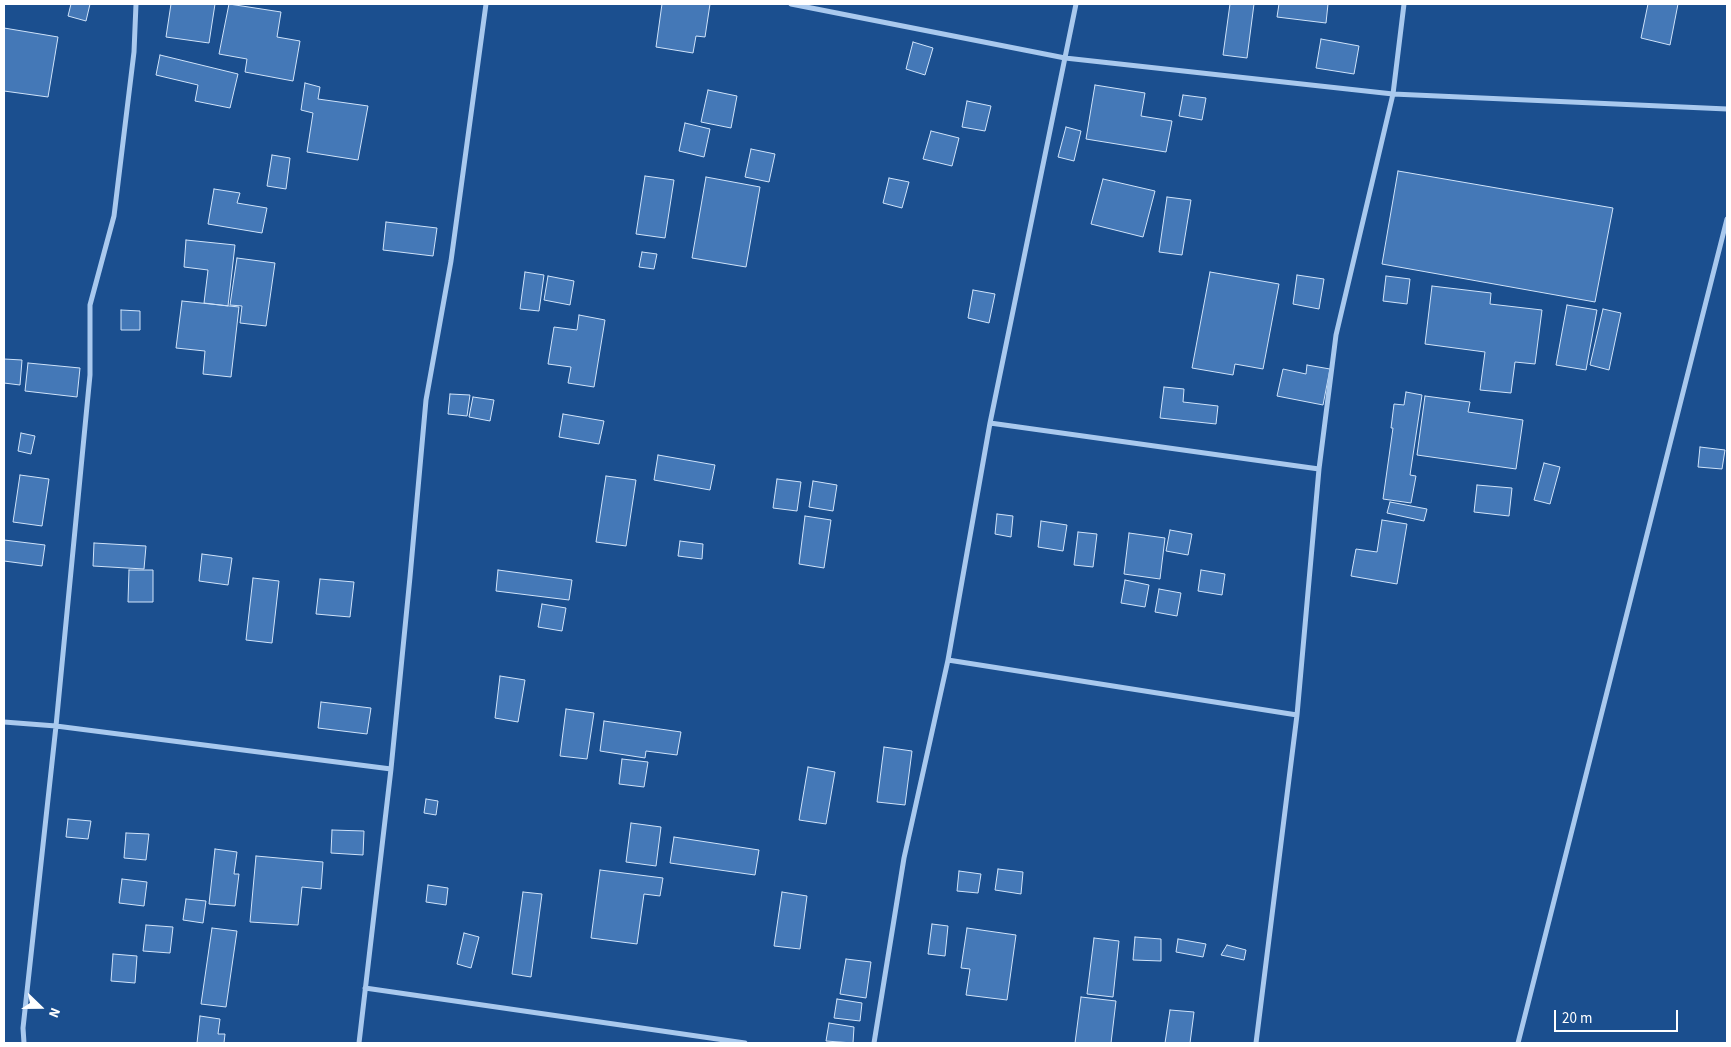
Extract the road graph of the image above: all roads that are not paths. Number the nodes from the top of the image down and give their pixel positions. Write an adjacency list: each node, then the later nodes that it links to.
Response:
1 (136, 4): 15 (street)
2 (486, 4): 16 (street)
3 (791, 4): 6 (street)
4 (1076, 4): 6 (street)
5 (1404, 4): 7 (street)
6 (1066, 58): 7 (street); 10 (street)
7 (1393, 94): 8 (street); 11 (street)
8 (1727, 109)
9 (1727, 219): 23 (street)
10 (990, 423): 11 (street); 12 (street)
11 (1319, 469): 13 (street)
12 (948, 660): 13 (street); 21 (street)
13 (1297, 716): 22 (street)
14 (4, 722): 15 (street)
15 (56, 726): 16 (street); 18 (street)
16 (390, 769): 17 (street)
17 (365, 988): 19 (street); 20 (street)
18 (24, 1043)
19 (359, 1043)
20 (745, 1043)
21 (874, 1043)
22 (1256, 1043)
23 (1518, 1043)

